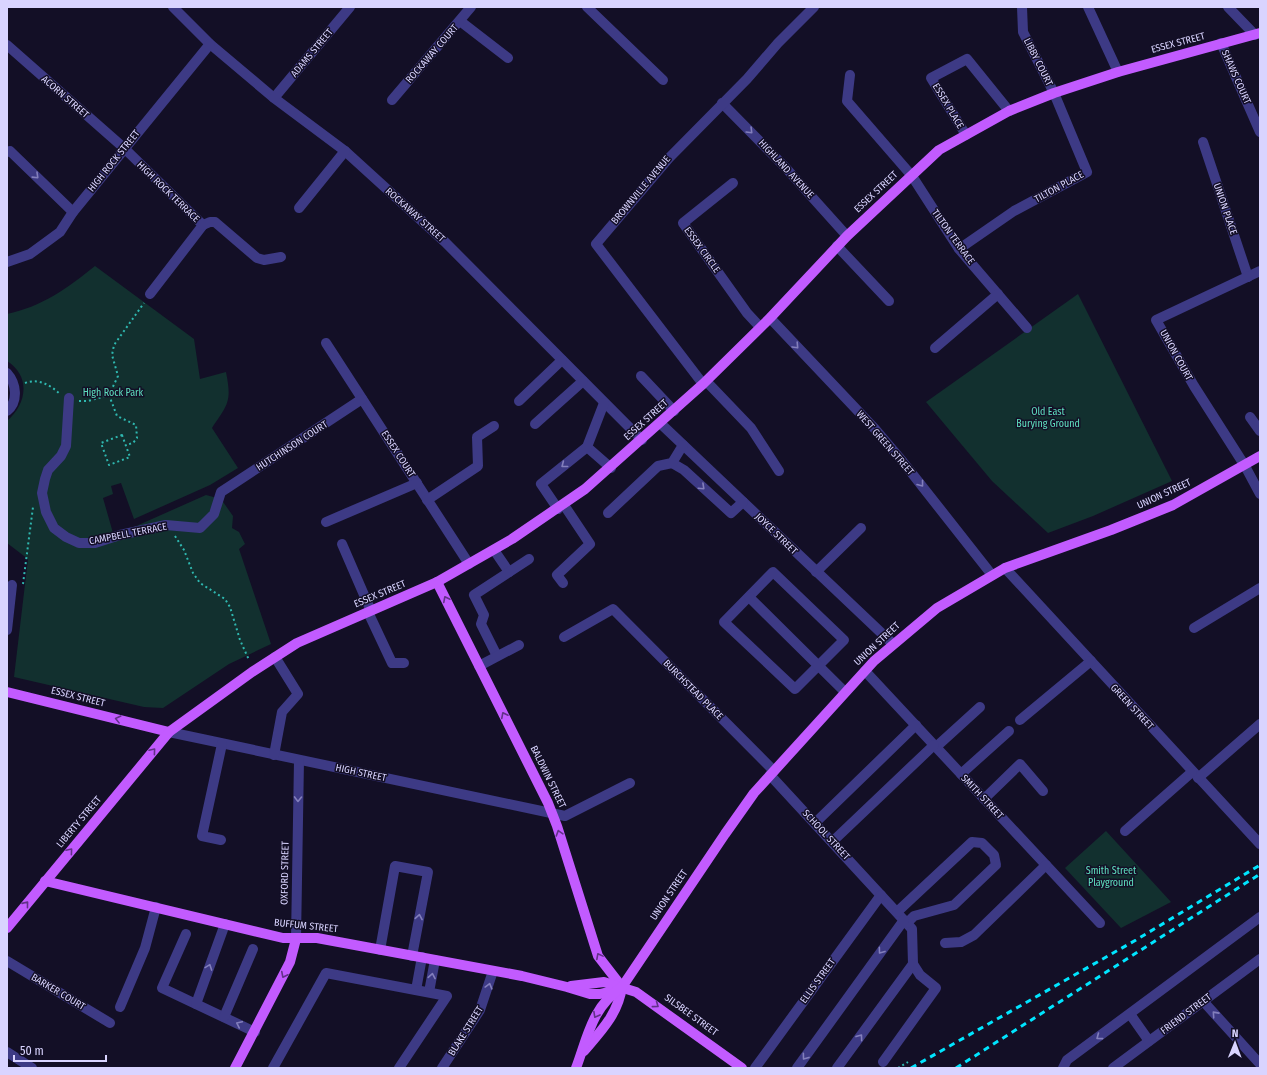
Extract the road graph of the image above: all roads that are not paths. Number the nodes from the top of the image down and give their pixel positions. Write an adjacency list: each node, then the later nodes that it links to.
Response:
1 (173, 7): 12 (street, ROCKAWAY STREET)
2 (350, 7): 19 (street, ADAMS STREET)
3 (472, 7): 9 (street, ROCKAWAY COURT)
4 (587, 7): 17 (street)
5 (1022, 7): 18 (street, LIBBY COURT)
6 (1088, 7): 15 (street)
7 (1228, 7): 10 (street)
8 (810, 8): 21 (street, BROWNVILLE AVENUE)
9 (460, 21): 14 (street); 20 (street, ROCKAWAY COURT)
10 (1257, 34): 11 (main road, ESSEX STREET)
11 (1221, 43): 15 (main road, ESSEX STREET); 23 (street, SHAWS COURT)
12 (210, 44): 19 (street, ROCKAWAY STREET); 26 (street, HIGH ROCK STREET)
13 (7, 45): 26 (street, ACORN STREET)
14 (508, 58)
15 (1118, 72): 18 (main road, ESSEX STREET)
16 (850, 75): 29 (street, TILTON TERRACE)
17 (663, 80)
18 (1054, 93): 22 (main road, ESSEX STREET); 36 (street, TILTON PLACE)
19 (274, 98): 27 (street, ROCKAWAY STREET)
20 (392, 100)
21 (722, 103): 34 (street, HIGHLAND AVENUE, one-way to 34); 53 (street, BROWNVILLE AVENUE)
22 (1009, 111): 24 (main road, ESSEX STREET); 24 (street, ESSEX PLACE)
23 (1260, 132)
24 (966, 135): 29 (main road, ESSEX STREET)
25 (1203, 142): 40 (street, UNION PLACE)
26 (124, 148): 32 (street, HIGH ROCK STREET); 33 (street, HIGH ROCK TERRACE)
27 (345, 151): 31 (street); 49 (street, ROCKAWAY STREET)
28 (7, 152): 32 (street, one-way to 32)
29 (912, 176): 34 (main road, ESSEX STREET); 36 (street, TILTON TERRACE)
30 (733, 183): 45 (street, ESSEX CIRCLE)
31 (299, 208)
32 (73, 212): 38 (street, HIGH ROCK STREET)
33 (203, 225): 37 (street); 41 (street, HIGH ROCK TERRACE)
34 (847, 236): 35 (main road, ESSEX STREET)
35 (837, 246): 43 (street); 44 (main road, ESSEX STREET)
36 (959, 249): 42 (street, TILTON TERRACE)
37 (281, 257)
38 (7, 262)
39 (1260, 271): 40 (street, UNION COURT)
40 (1248, 277): 70 (street, UNION COURT)
41 (150, 294)
42 (998, 294): 46 (street, TILTON TERRACE); 48 (street)
43 (889, 301)
44 (770, 318): 45 (main road, ESSEX STREET); 89 (street, WEST GREEN STREET, one-way to 89)
45 (760, 327): 53 (main road, ESSEX STREET)
46 (1027, 328)
47 (326, 344): 55 (street, ESSEX COURT)
48 (935, 348)
49 (562, 360): 52 (street, ROCKAWAY STREET); 56 (street)
50 (7, 373): 58 (street)
51 (641, 376): 59 (street)
52 (583, 381): 57 (street, ROCKAWAY STREET); 62 (street)
53 (704, 382): 59 (main road, ESSEX STREET); 72 (street)
54 (68, 398): 80 (street, CAMPBELL TERRACE)
55 (362, 399): 73 (street, ESSEX COURT); 80 (street, HUTCHINSON COURT)
56 (519, 401)
57 (604, 403): 65 (street, ROCKAWAY STREET); 67 (street)
58 (7, 411)
59 (674, 411): 61 (main road, ESSEX STREET)
60 (1250, 417): 64 (street)
61 (660, 423): 65 (main road, ESSEX STREET); 66 (street, JOYCE STREET)
62 (535, 424)
63 (494, 426): 75 (street)
64 (1260, 431)
65 (642, 440): 71 (main road, ESSEX STREET)
66 (683, 445): 69 (street); 76 (street, JOYCE STREET)
67 (587, 447): 71 (street); 77 (street, one-way to 77)
68 (1260, 456): 70 (main road, UNION STREET)
69 (672, 463): 76 (street, one-way to 76); 78 (street)
70 (1245, 466): 74 (street); 86 (main road, UNION STREET)
71 (611, 468): 77 (main road, ESSEX STREET)
72 (778, 471)
73 (417, 483): 75 (street, ESSEX COURT); 79 (street)
74 (1260, 494)
75 (427, 500): 85 (street, ESSEX COURT)
76 (743, 502): 88 (street, JOYCE STREET)
77 (561, 507): 83 (main road, ESSEX STREET); 91 (street)
78 (608, 513)
79 (326, 522)
80 (200, 528)
81 (861, 528): 88 (street)
82 (342, 544): 96 (street)
83 (494, 550): 85 (main road, ESSEX STREET); 87 (street)
84 (530, 559): 87 (street)
85 (469, 564): 90 (main road, ESSEX STREET)
86 (1005, 568): 89 (main road, UNION STREET); 104 (street, GREEN STREET)
87 (509, 572): 102 (street)
88 (816, 572): 100 (street, JOYCE STREET)
89 (992, 575): 100 (main road, UNION STREET)
90 (437, 582): 96 (main road, ESSEX STREET); 107 (main road, BALDWIN STREET, one-way to 90)
91 (563, 583)
92 (12, 586): 95 (street)
93 (1260, 588): 97 (street)
94 (749, 597): 106 (street); 106 (street); 106 (street)
95 (9, 598): 98 (street)
96 (370, 612): 103 (main road, ESSEX STREET); 105 (street)
97 (1194, 628)
98 (7, 630)
99 (564, 637): 121 (street, BURCHSTEAD PLACE)
100 (893, 644): 108 (main road, UNION STREET)
101 (519, 645): 102 (street)
102 (497, 656): 107 (street)
103 (275, 657): 116 (main road, ESSEX STREET); 119 (street)
104 (1090, 661): 112 (street); 123 (street, GREEN STREET)
105 (404, 663)
106 (819, 665): 110 (street)
107 (479, 666): 127 (main road, BALDWIN STREET, one-way to 107)
108 (865, 671): 110 (main road, UNION STREET); 114 (street, SMITH STREET)
109 (7, 692): 116 (main road, ESSEX STREET, one-way to 109)
110 (845, 692): 121 (main road, UNION STREET)
111 (980, 707): 118 (street)
112 (1020, 720)
113 (1260, 724): 123 (street)
114 (916, 725): 118 (street, SMITH STREET); 128 (street)
115 (1009, 731): 122 (street)
116 (169, 732): 117 (street, HIGH STREET); 134 (main road, LIBERTY STREET, one-way to 116)
117 (222, 744): 119 (street, HIGH STREET); 130 (street)
118 (935, 746): 122 (street, SMITH STREET); 131 (street)
119 (274, 755): 120 (street, HIGH STREET)
120 (299, 760): 127 (street, HIGH STREET); 143 (street, OXFORD STREET, one-way to 143)
121 (772, 773): 128 (street, SCHOOL STREET); 153 (main road, UNION STREET)
122 (961, 774): 126 (street, SMITH STREET)
123 (1195, 775): 129 (street); 132 (street, GREEN STREET)
124 (630, 783): 127 (street, HIGH STREET)
125 (1043, 791): 126 (street)
126 (984, 799): 133 (street, SMITH STREET)
127 (553, 814): 153 (main road, BALDWIN STREET, one-way to 127)
128 (815, 823): 131 (street, SCHOOL STREET)
129 (1125, 831)
130 (221, 840)
131 (832, 842): 135 (street, SCHOOL STREET)
132 (1259, 843)
133 (1046, 865): 139 (street, SMITH STREET); 144 (street)
134 (45, 881): 136 (main road, BUFFUM STREET); 141 (main road, LIBERTY STREET, one-way to 134)
135 (881, 894): 138 (street, SCHOOL STREET); 175 (street, ELLIS STREET)
136 (156, 907): 140 (main road, BUFFUM STREET); 158 (street)
137 (1260, 917): 159 (street)
138 (905, 921): 138 (street); 151 (street); 176 (street, one-way to 176)
139 (1100, 923)
140 (225, 924): 143 (main road, BUFFUM STREET); 157 (street, one-way to 140)
141 (7, 928)
142 (186, 934): 157 (street)
143 (296, 939): 146 (main road, BUFFUM STREET); 162 (main road, OXFORD STREET, one-way to 162)
144 (945, 943)
145 (253, 949): 160 (street)
146 (380, 950): 147 (main road, BUFFUM STREET); 147 (street, one-way to 146)
147 (417, 956): 149 (main road, BUFFUM STREET); 154 (street)
148 (1260, 959): 156 (street, FRIEND STREET)
149 (435, 960): 152 (main road, BUFFUM STREET); 155 (street, one-way to 149)
150 (7, 961): 161 (street, BARKER COURT)
151 (913, 964): 166 (street); 177 (street, one-way to 151)
152 (493, 970): 153 (main road, BUFFUM STREET); 172 (street, BLAKE STREET, one-way to 152)
153 (622, 987): 165 (main road, UNION STREET); 165 (main road, UNION STREET, one-way to 165); 174 (main road, SILSBEE STREET, one-way to 174)
154 (416, 990): 155 (street); 170 (street)
155 (429, 992): 171 (street)
156 (1203, 1001): 163 (street, FRIEND STREET); 167 (street, one-way to 156)
157 (196, 1004): 160 (street)
158 (120, 1007)
159 (1130, 1014): 163 (street); 178 (street, one-way to 178)
160 (224, 1017): 162 (street, one-way to 160)
161 (110, 1023)
162 (255, 1032): 169 (main road, OXFORD STREET)
163 (1149, 1041): 179 (street, FRIEND STREET)
164 (7, 1052): 168 (street)
165 (581, 1055): 173 (main road, UNION STREET)
166 (883, 1062)
167 (1260, 1064)
168 (32, 1068)
169 (235, 1068)
170 (273, 1068)
171 (399, 1068)
172 (442, 1068)
173 (576, 1068)
174 (742, 1068)
175 (755, 1068)
176 (796, 1068)
177 (837, 1068)
178 (1062, 1068)
179 (1112, 1068)

